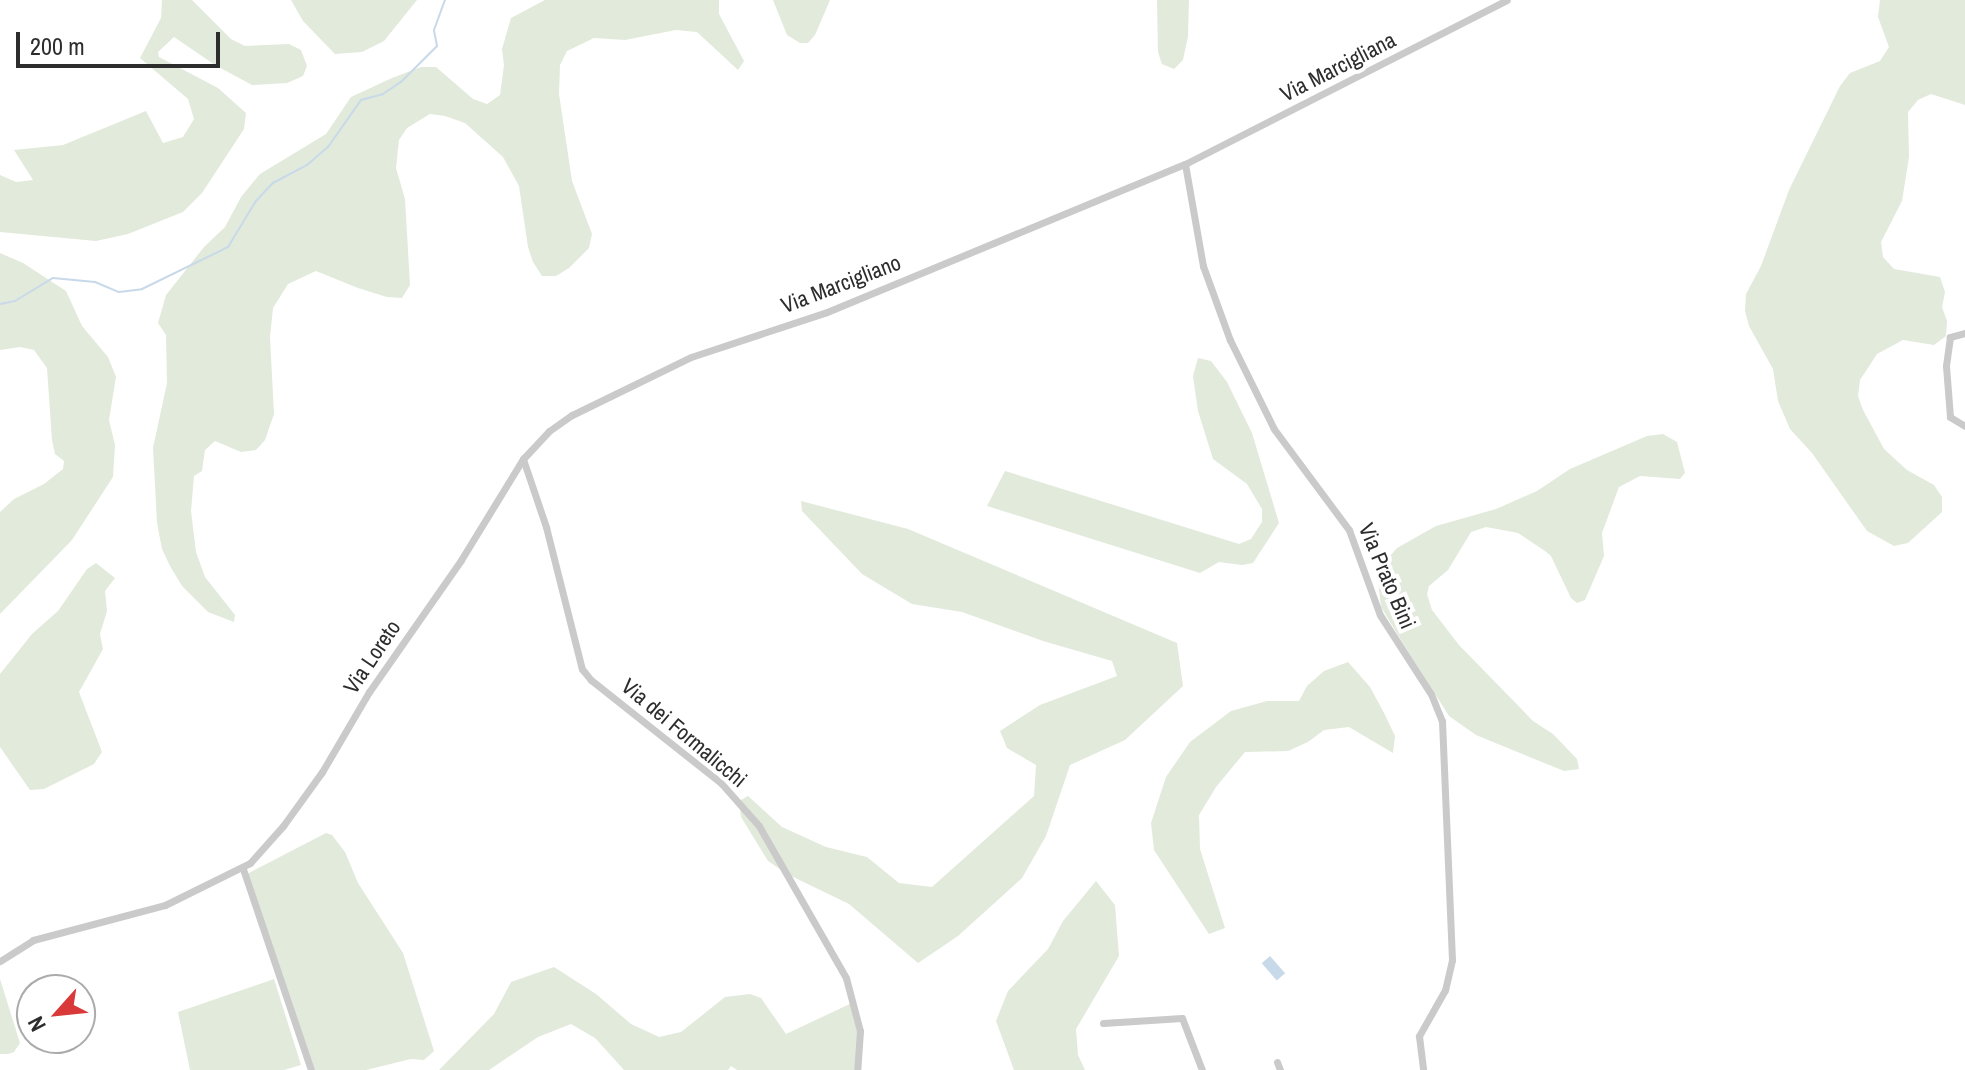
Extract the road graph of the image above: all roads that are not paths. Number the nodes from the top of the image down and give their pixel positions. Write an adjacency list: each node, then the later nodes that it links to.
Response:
1 (1507, 0): 2 (street, Via Marcigliana)
2 (1185, 164): 5 (street, Via Marcigliano); 12 (street, Via Prato Bini)
3 (1965, 333): 4 (street)
4 (1965, 426)
5 (523, 459): 6 (street, Via Loreto); 10 (street, Via dei Formalicchi)
6 (243, 869): 7 (street, Via Loreto); 9 (street)
7 (0, 961)
8 (1103, 1023): 11 (street)
9 (311, 1070)
10 (857, 1070)
11 (1202, 1070)
12 (1423, 1070)

